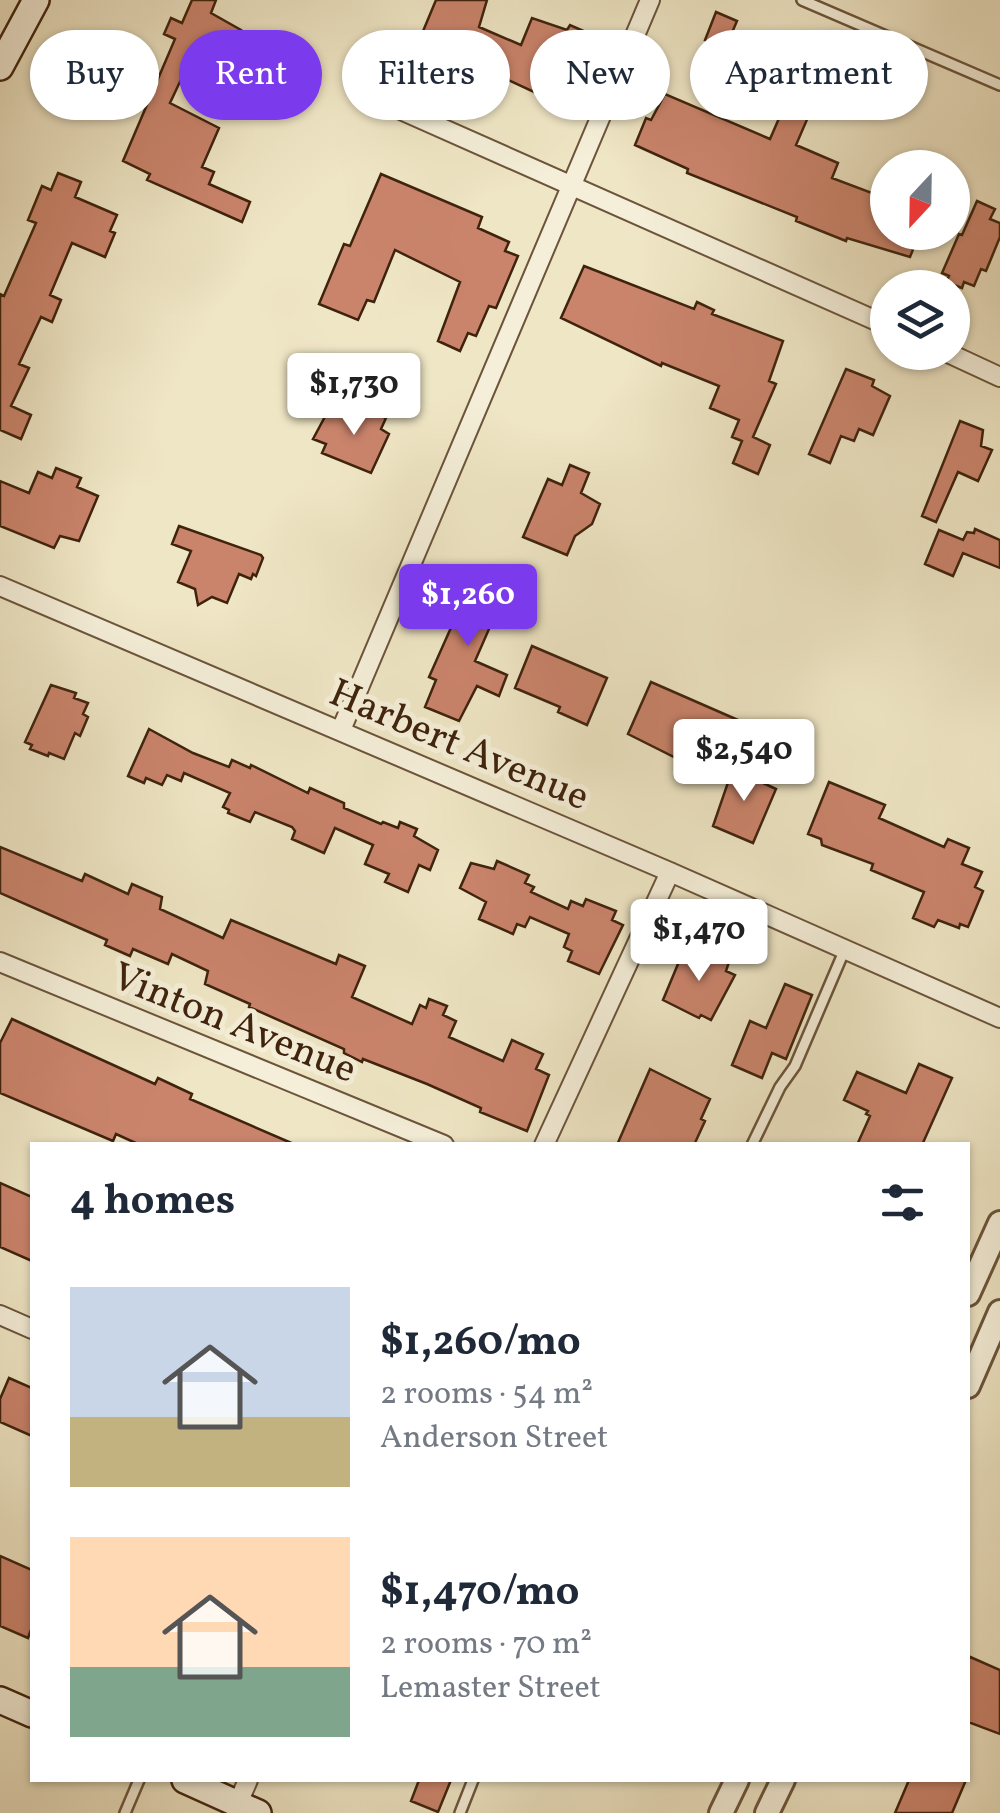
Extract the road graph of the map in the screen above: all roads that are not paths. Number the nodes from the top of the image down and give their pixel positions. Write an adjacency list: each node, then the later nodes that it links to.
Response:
1 (36, 0): 4 (main road)
2 (650, 0): 7 (street)
3 (802, 0): 5 (lane)
4 (0, 67)
5 (1000, 84)
6 (427, 120): 7 (street)
7 (573, 184): 8 (street); 12 (street)
8 (870, 318)
9 (970, 363): 10 (street)
10 (1000, 377)
11 (0, 586): 12 (street, Harbert Avenue)
12 (341, 730): 13 (street, Harbert Avenue)
13 (670, 872): 14 (street, Harbert Avenue); 18 (street)
14 (845, 949): 16 (street, Harbert Avenue); 19 (lane)
15 (0, 962): 17 (street, Vinton Avenue)
16 (1000, 1018)
17 (437, 1142)
18 (545, 1142)
19 (753, 1142)
20 (1000, 1223): 21 (street)
21 (970, 1290)
22 (1000, 1312): 25 (street)
23 (0, 1315): 24 (street)
24 (30, 1328)
25 (970, 1381)
26 (0, 1700): 27 (main road)
27 (30, 1713)
28 (138, 1782): 34 (lane)
29 (192, 1782): 33 (main road)
30 (472, 1782): 35 (lane)
31 (736, 1782): 36 (street)
32 (782, 1782): 37 (street)
33 (248, 1799)
34 (125, 1813)
35 (460, 1813)
36 (721, 1813)
37 (767, 1813)

